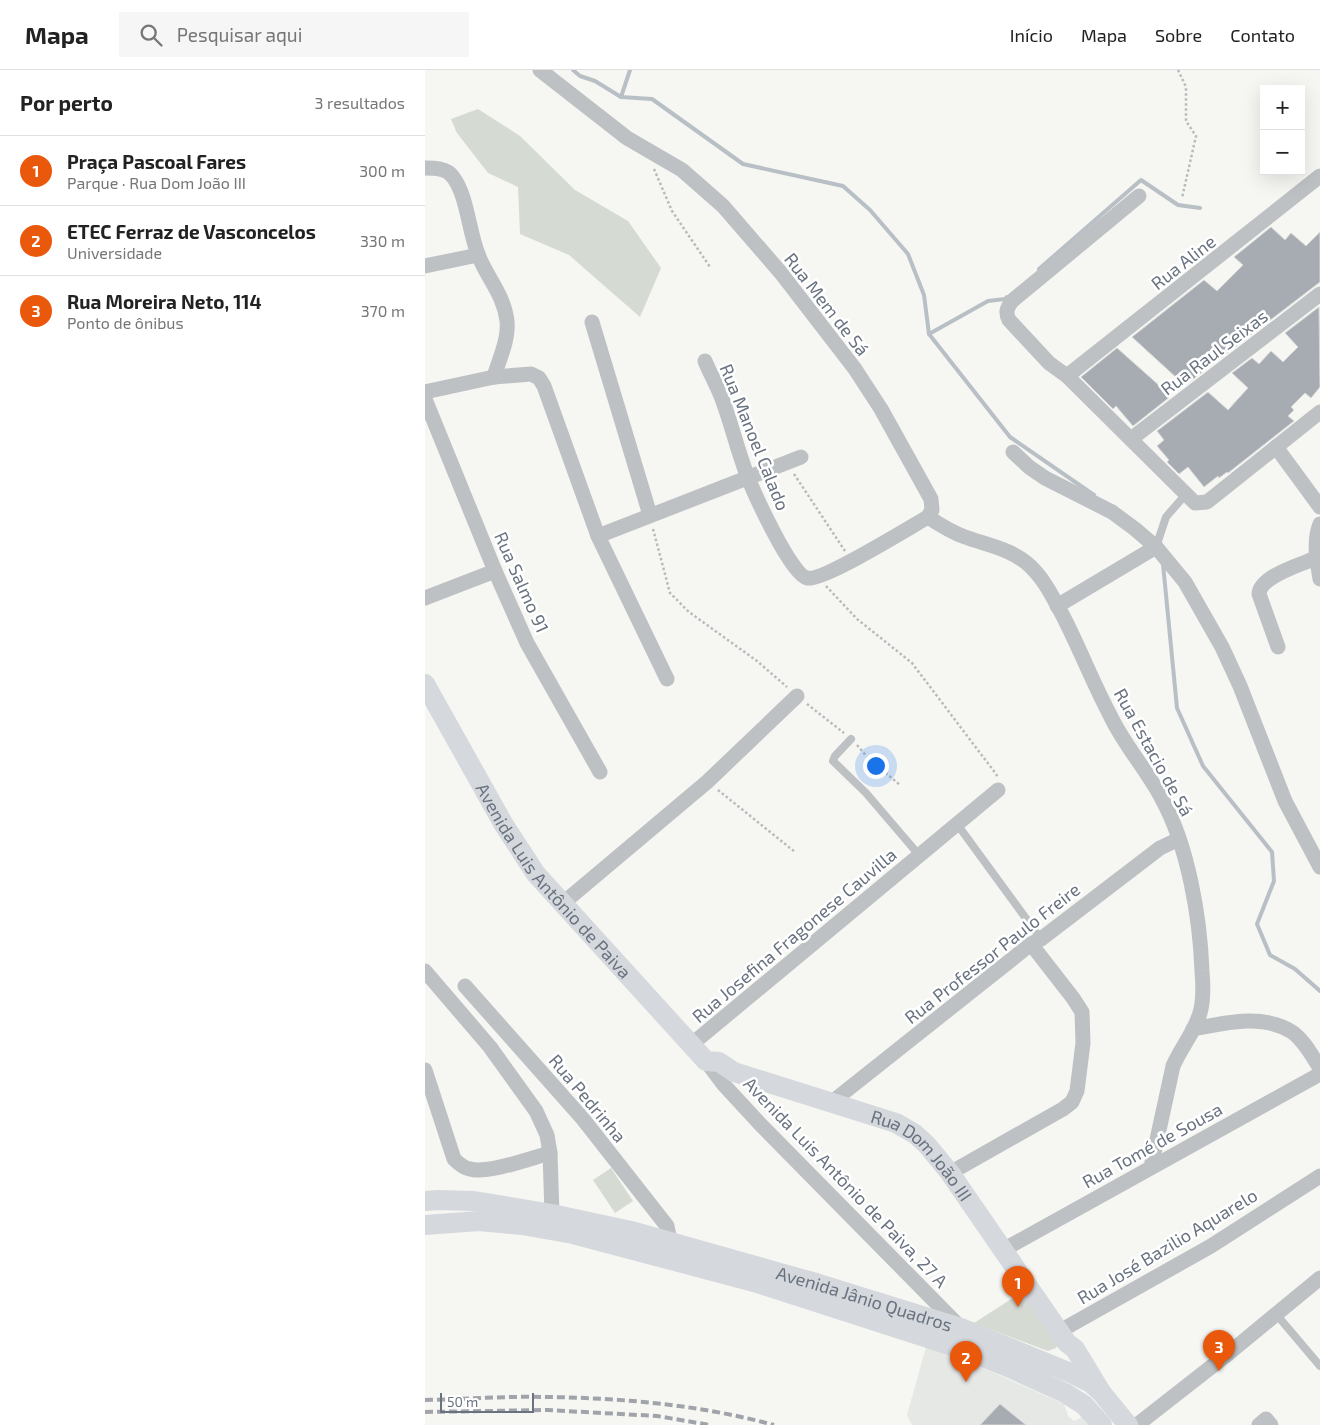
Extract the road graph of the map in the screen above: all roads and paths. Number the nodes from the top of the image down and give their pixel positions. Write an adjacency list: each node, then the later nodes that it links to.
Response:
1 (540, 70): 3 (street, Rua Mem de Sá)
2 (1178, 70): 7 (path)
3 (645, 149): 10 (path); 28 (street, Rua Mem de Sá)
4 (425, 168): 8 (street)
5 (1318, 181): 14 (street, Rua Aline)
6 (1139, 196): 14 (street)
7 (1182, 198)
8 (478, 255): 9 (street); 15 (street)
9 (425, 266)
10 (709, 267)
11 (1320, 294): 19 (street, Rua Raul Seixas)
12 (592, 322): 27 (street)
13 (705, 362): 24 (street, Rua Manoel Calado)
14 (1067, 376): 19 (street)
15 (494, 377): 16 (street); 30 (street)
16 (425, 392)
17 (425, 399): 34 (street, Rua Salmo 91)
18 (1320, 412): 20 (street)
19 (1131, 439): 25 (street)
20 (1276, 447): 25 (street); 26 (street)
21 (1013, 452): 31 (street)
22 (801, 457): 23 (street)
23 (786, 463): 24 (street); 33 (path)
24 (747, 477): 27 (street); 35 (street, Rua Manoel Calado)
25 (1191, 498): 31 (lane)
26 (1320, 507)
27 (650, 515): 30 (street); 42 (path)
28 (928, 517): 33 (street); 38 (street, Rua Estacio de Sá)
29 (1320, 524): 32 (street)
30 (598, 536): 40 (street)
31 (1156, 547): 38 (street); 52 (street)
32 (1316, 558): 36 (street); 39 (street)
33 (852, 561): 35 (street)
34 (495, 571): 37 (street); 44 (street, Rua Salmo 91)
35 (810, 577): 47 (path)
36 (1320, 579)
37 (425, 598)
38 (1057, 606): 49 (street, Rua Estacio de Sá)
39 (1278, 647)
40 (667, 679)
41 (425, 684): 53 (main road, Avenida Luis Antônio de Paiva)
42 (797, 696): 43 (path); 45 (street)
43 (851, 739): 46 (path); 51 (lane)
44 (600, 772)
45 (707, 782): 50 (path); 53 (street)
46 (900, 784)
47 (998, 790): 48 (street, Rua Josefina Fragonese Cauvilla)
48 (957, 824): 51 (street, Rua Josefina Fragonese Cauvilla); 54 (lane)
49 (1179, 839): 54 (street, Rua Professor Paulo Freire); 57 (street, Rua Estacio de Sá)
50 (795, 852)
51 (919, 855): 58 (street, Rua Josefina Fragonese Cauvilla)
52 (1320, 867)
53 (562, 904): 58 (main road, Avenida Luis Antônio de Paiva)
54 (1036, 941): 63 (street, Rua Professor Paulo Freire); 66 (street)
55 (425, 971): 64 (street)
56 (465, 986): 74 (street, Rua Pedrinha)
57 (1193, 1029): 60 (street); 65 (street, Rua Estacio de Sá)
58 (692, 1044): 59 (main road, Avenida Luis Antônio de Paiva)
59 (706, 1061): 63 (main road, Rua Dom João III); 78 (street, Avenida Luis Antônio de Paiva, 27 A)
60 (1320, 1068)
61 (425, 1070): 64 (street)
62 (1320, 1074): 65 (street, Rua Tomé de Sousa)
63 (831, 1102): 66 (main road, Rua Dom João III)
64 (550, 1153): 70 (street)
65 (1151, 1167): 75 (street, Rua Tomé de Sousa)
66 (950, 1173): 75 (main road, Rua Dom João III)
67 (1320, 1176): 79 (street, Rua José Bazilio Aquarelo)
68 (460, 1200): 69 (main road); 70 (main road); 71 (main road)
69 (425, 1201)
70 (552, 1214): 73 (main road)
71 (461, 1221): 72 (main road); 73 (main road)
72 (425, 1225)
73 (575, 1226): 74 (main road, Avenida Jânio Quadros); 83 (main road, Avenida Jânio Quadros)
74 (670, 1241): 78 (main road, Avenida Jânio Quadros)
75 (1003, 1250): 79 (main road, Rua Dom João III)
76 (1320, 1278): 77 (street)
77 (1275, 1314): 80 (lane); 86 (street)
78 (961, 1328): 81 (main road, Avenida Jânio Quadros)
79 (1064, 1337): 81 (main road, Rua Dom João III); 82 (main road, Rua Dom João III)
80 (1320, 1366)
81 (1073, 1374): 82 (main road, Avenida Jânio Quadros); 83 (main road, Rua Dom João III)
82 (1101, 1392): 85 (main road, Avenida Jânio Quadros)
83 (1084, 1405): 84 (main road, Avenida Jânio Quadros)
84 (1103, 1425)
85 (1128, 1425)
86 (1137, 1425)
87 (1259, 1425): 88 (street)
88 (1271, 1425)

